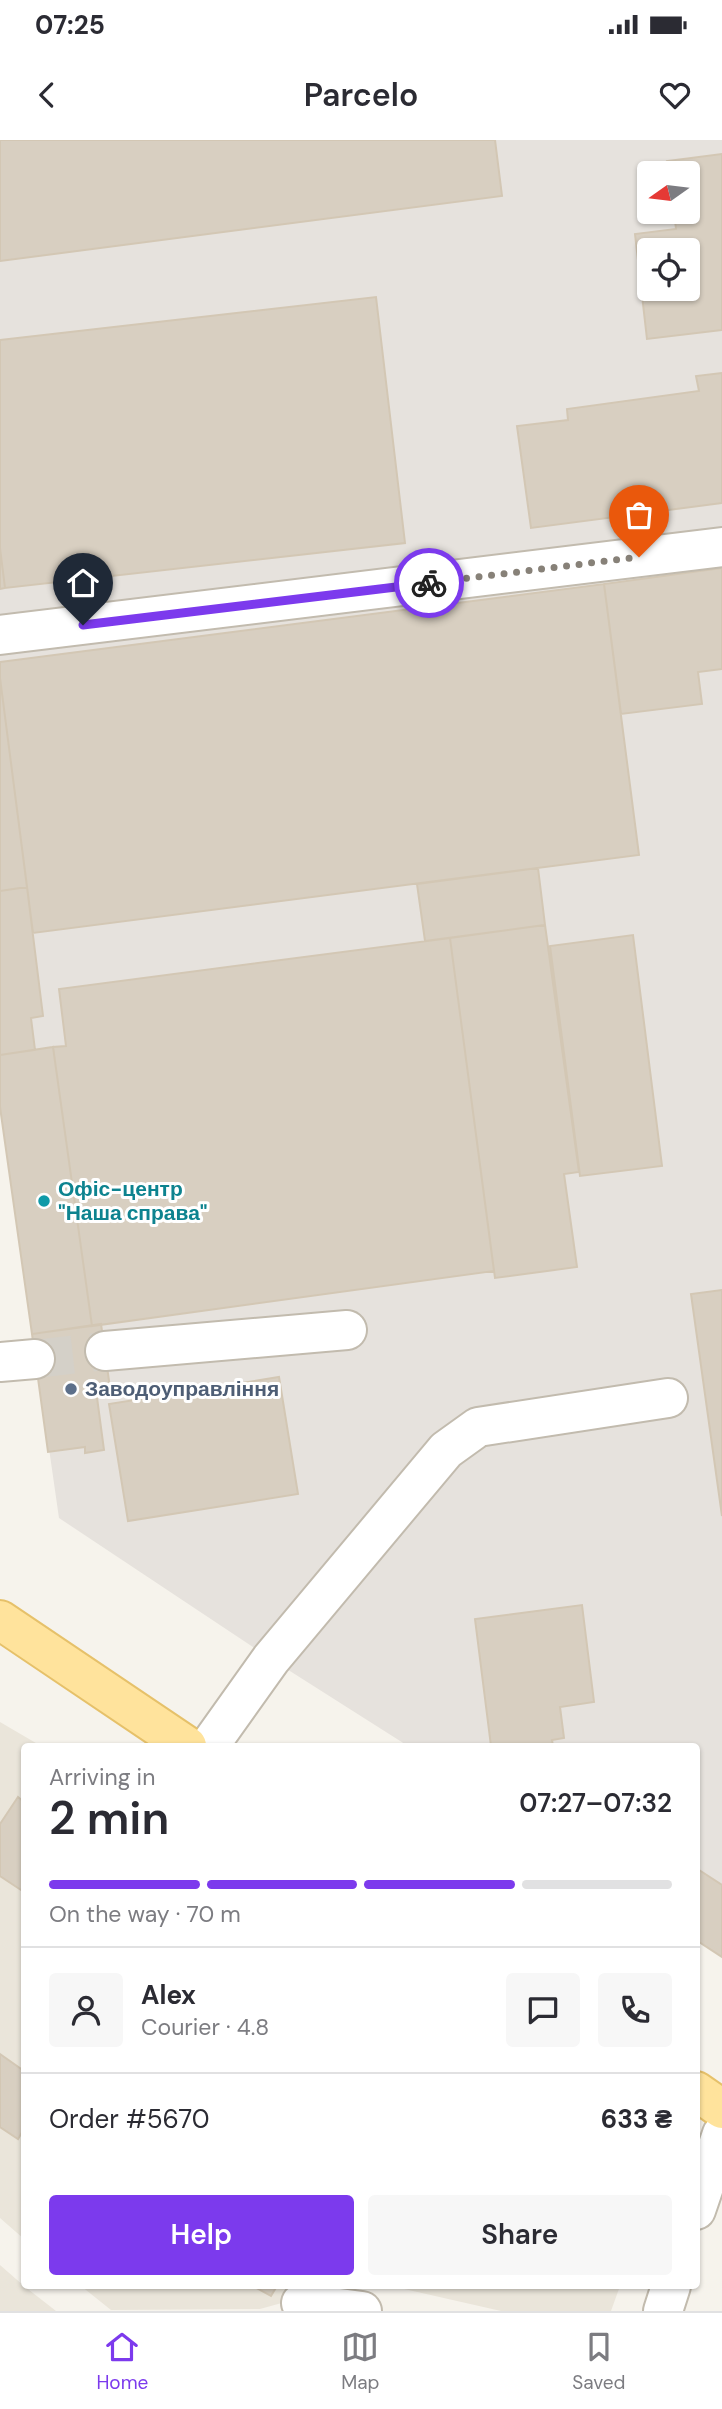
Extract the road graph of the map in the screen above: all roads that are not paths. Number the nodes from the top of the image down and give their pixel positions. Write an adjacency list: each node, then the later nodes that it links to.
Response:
1 (722, 547): 2 (street)
2 (0, 635)
3 (347, 1330): 4 (street)
4 (105, 1351)
5 (668, 1398): 8 (street)
6 (0, 1620): 7 (main road)
7 (183, 1743)
8 (210, 1743)
9 (700, 2094): 10 (main road)
10 (722, 2109)
11 (722, 2134): 12 (street)
12 (700, 2198)
13 (670, 2289): 16 (street)
14 (301, 2303): 15 (street)
15 (362, 2311)
16 (663, 2311)

